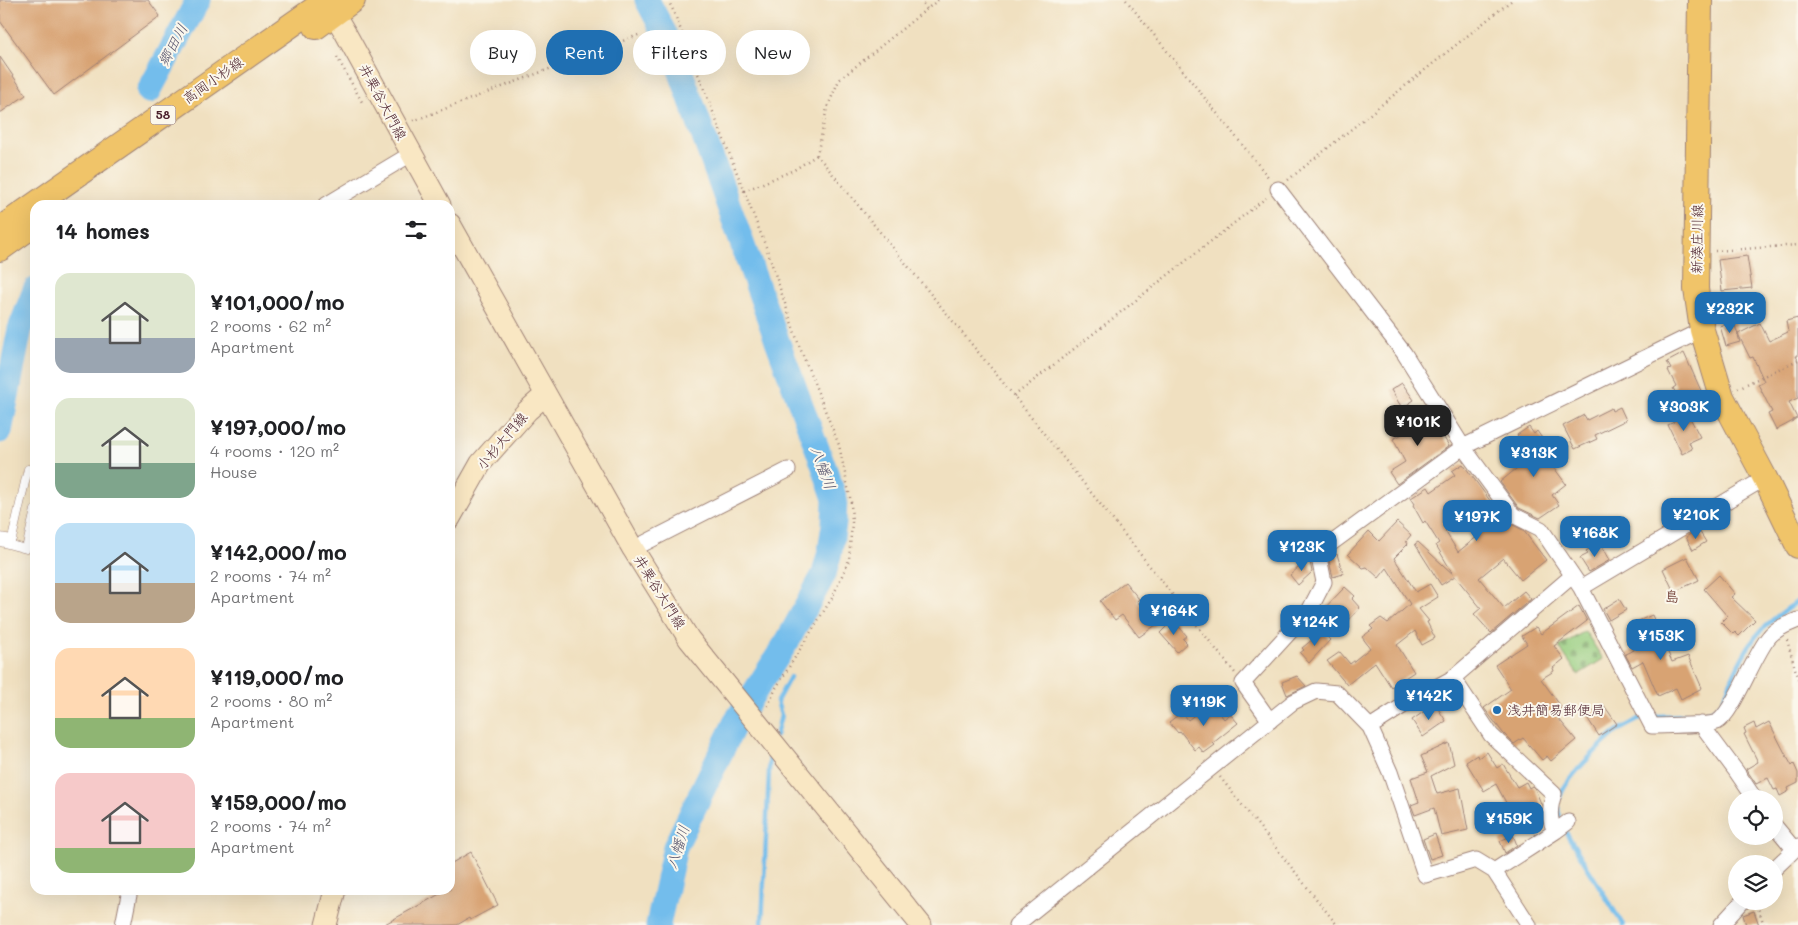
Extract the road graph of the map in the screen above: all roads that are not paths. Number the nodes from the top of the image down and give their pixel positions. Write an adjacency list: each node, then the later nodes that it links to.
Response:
1 (352, 0): 3 (main road, 高岡小杉線 / 58)
2 (1700, 0): 15 (main road, 新湊庄川線)
3 (328, 4): 4 (main road, 井栗谷大門線); 6 (main road, 高岡小杉線 / 58); 7 (main road, 高岡小杉線 / 58)
4 (411, 154): 8 (street); 9 (main road, 井栗谷大門線)
5 (1278, 189): 17 (street)
6 (41, 200)
7 (69, 200)
8 (334, 200)
9 (437, 200)
10 (30, 208): 11 (main road, 高岡小杉線 / 58)
11 (0, 228)
12 (30, 228): 14 (main road)
13 (455, 233): 16 (main road, 井栗谷大門線)
14 (0, 249)
15 (1702, 330): 17 (street); 20 (main road, 新湊庄川線)
16 (545, 395): 21 (main road, 小杉大門線); 26 (main road, 井栗谷大門線)
17 (1462, 447): 27 (street); 30 (street)
18 (30, 470): 23 (lane)
19 (788, 470): 26 (street)
20 (1766, 478): 25 (main road, 新湊庄川線); 27 (street)
21 (455, 509)
22 (30, 531): 24 (lane)
23 (0, 537)
24 (0, 542)
25 (1798, 546)
26 (634, 549): 43 (main road, 井栗谷大門線)
27 (1577, 582): 29 (street); 31 (street)
28 (1791, 623): 31 (street)
29 (1453, 678): 32 (street); 37 (street)
30 (1270, 721): 32 (street); 44 (street)
31 (1701, 724): 33 (street)
32 (1370, 727): 37 (street)
33 (1749, 790)
34 (1783, 834): 35 (street)
35 (1796, 847): 36 (street)
36 (1783, 860)
37 (1494, 871): 45 (street)
38 (129, 895): 41 (street)
39 (334, 895): 42 (main road)
40 (1735, 910): 46 (street)
41 (123, 925)
42 (326, 925)
43 (921, 925)
44 (1016, 925)
45 (1529, 925)
46 (1721, 925)

